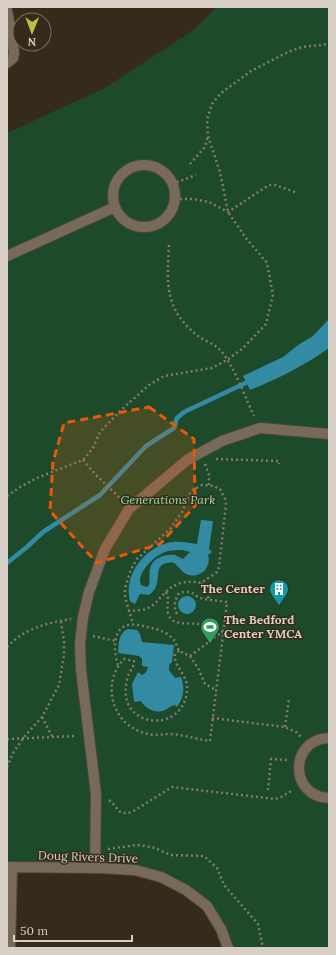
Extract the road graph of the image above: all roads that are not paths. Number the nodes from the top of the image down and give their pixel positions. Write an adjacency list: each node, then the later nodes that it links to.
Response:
1 (7, 11): 2 (street)
2 (8, 23): 3 (street)
3 (7, 63)
4 (115, 207): 4 (street); 5 (street)
5 (7, 256)
6 (329, 434): 10 (street)
7 (329, 738): 8 (street)
8 (329, 798)
9 (9, 867): 10 (street, Doug Rivers Drive); 11 (street)
10 (95, 868): 12 (street, Doug Rivers Drive)
11 (10, 948)
12 (228, 948)

